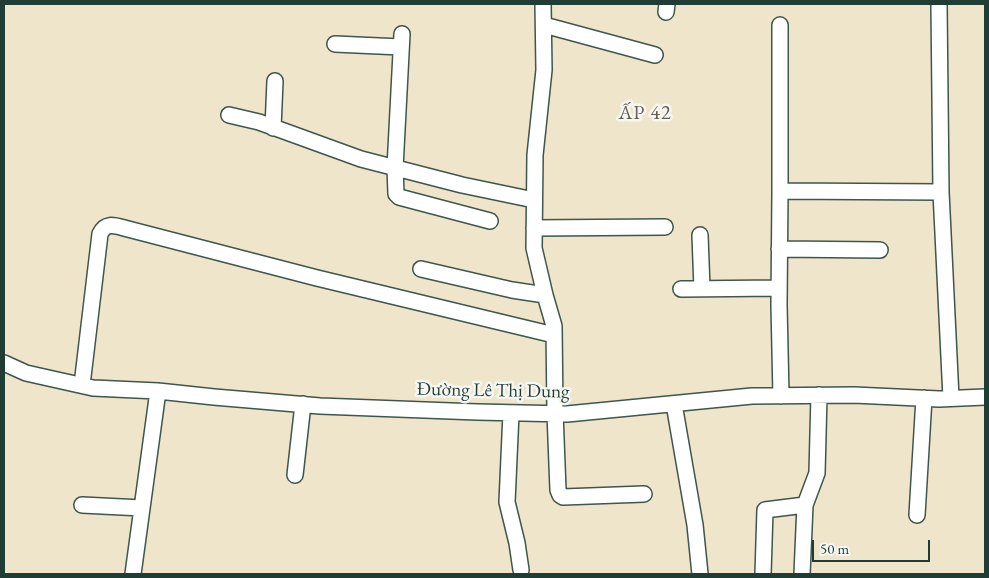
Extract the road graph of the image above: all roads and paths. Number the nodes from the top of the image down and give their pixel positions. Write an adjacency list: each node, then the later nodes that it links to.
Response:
1 (543, 4): 3 (street)
2 (939, 4): 12 (street)
3 (544, 25): 6 (street); 13 (street)
4 (780, 25): 11 (street)
5 (335, 44): 10 (street)
6 (655, 55)
7 (275, 81): 9 (street)
8 (229, 115): 9 (street)
9 (273, 128): 10 (street)
10 (395, 168): 13 (street); 14 (street)
11 (780, 191): 12 (street); 18 (street)
12 (941, 192): 33 (street)
13 (534, 200): 16 (street)
14 (490, 220)
15 (665, 227): 16 (street)
16 (534, 228): 24 (street)
17 (700, 235): 23 (street)
18 (779, 250): 19 (street); 21 (street)
19 (880, 250)
20 (421, 269): 24 (street)
21 (779, 288): 23 (street); 30 (street)
22 (681, 289): 23 (street)
23 (702, 289)
24 (545, 295): 25 (street)
25 (554, 335): 27 (street); 37 (street)
26 (4, 363): 27 (street, Đường Lê Thị Dung)
27 (82, 385): 28 (street, Đường Lê Thị Dung)
28 (158, 391): 34 (street, Đường Lê Thị Dung); 42 (street)
29 (819, 395): 30 (street, Đường Lê Thị Dung); 32 (street, Đường Lê Thị Dung); 41 (street)
30 (781, 396): 35 (street, Đường Lê Thị Dung)
31 (985, 397): 33 (street, Đường Lê Thị Dung)
32 (924, 398): 33 (street, Đường Lê Thị Dung); 43 (street)
33 (951, 398)
34 (303, 404): 36 (street, Đường Lê Thị Dung); 38 (street)
35 (674, 404): 37 (street, Đường Lê Thị Dung); 46 (street)
36 (511, 413): 37 (street, Đường Lê Thị Dung); 44 (street)
37 (555, 413): 39 (street)
38 (295, 475)
39 (644, 494)
40 (82, 505): 42 (street)
41 (805, 505): 47 (street); 48 (street)
42 (142, 508): 45 (street)
43 (917, 515)
44 (522, 570)
45 (133, 574)
46 (700, 574)
47 (764, 574)
48 (802, 574)

